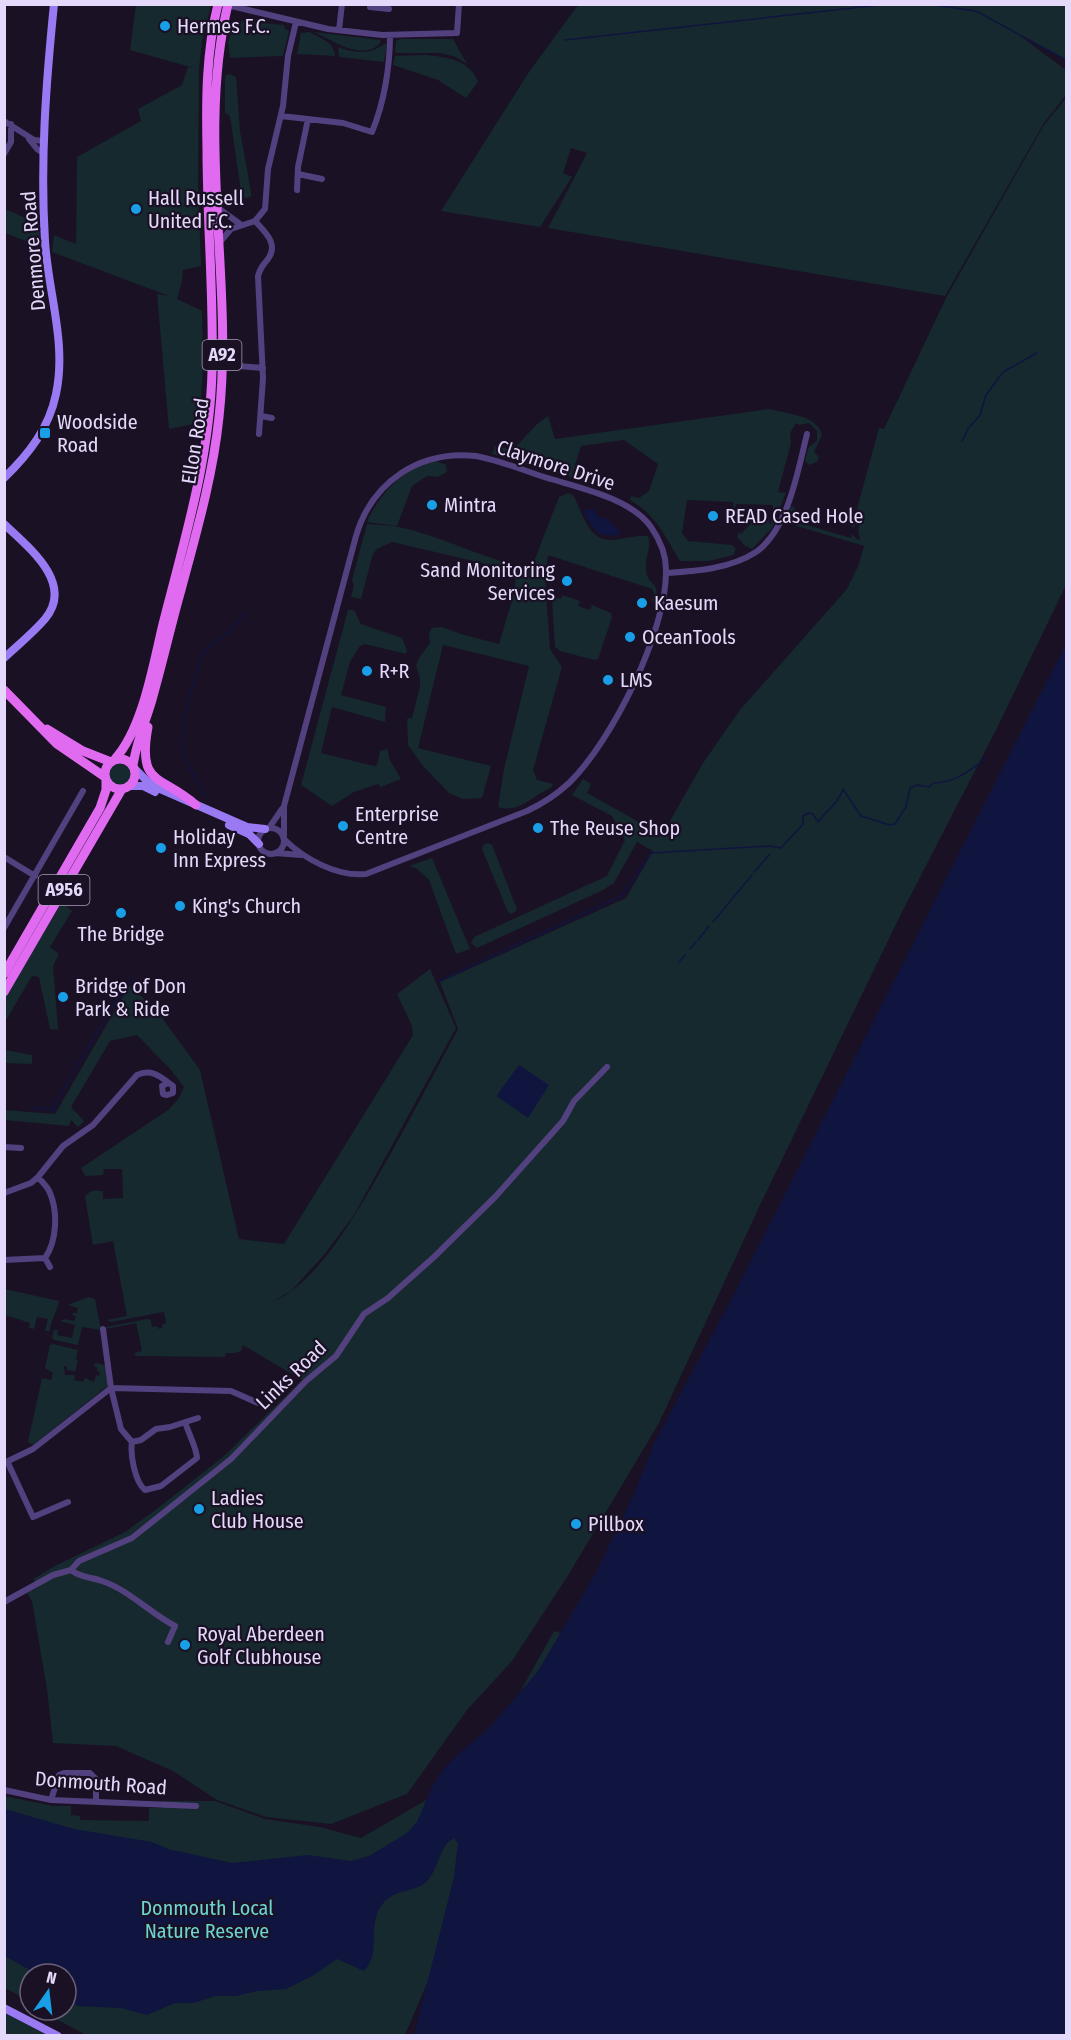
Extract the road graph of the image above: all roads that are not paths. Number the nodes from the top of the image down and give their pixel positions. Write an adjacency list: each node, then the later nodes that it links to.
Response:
1 (54, 4): 15 (street, Denmore Road)
2 (342, 4): 9 (street)
3 (459, 4): 10 (street)
4 (224, 5): 8 (street); 21 (main road, Ellon Road / A92); 38 (main road, Ellon Road / A92)
5 (380, 6): 6 (street); 7 (street)
6 (370, 7)
7 (389, 9)
8 (296, 22): 9 (street); 11 (street)
9 (339, 30): 10 (street)
10 (390, 35): 12 (street)
11 (281, 116): 12 (street); 22 (street)
12 (308, 119): 18 (street)
13 (8, 122): 14 (street); 17 (street)
14 (24, 134): 15 (street); 16 (street)
15 (44, 141): 16 (street, Denmore Road)
16 (44, 153): 31 (street, Denmore Road)
17 (4, 154)
18 (298, 174): 19 (street); 20 (street)
19 (322, 179)
20 (297, 190)
21 (218, 208): 23 (street); 24 (main road, Ellon Road / A92)
22 (255, 221): 23 (street); 26 (street)
23 (240, 224): 24 (street)
24 (220, 242): 36 (main road, Ellon Road / A92)
25 (239, 366): 26 (street)
26 (263, 368): 27 (street)
27 (261, 417): 28 (street); 29 (street)
28 (272, 418)
29 (259, 434)
30 (807, 434): 33 (street)
31 (4, 478)
32 (4, 524): 34 (street)
33 (666, 573): 44 (street, Claymore Drive); 49 (street, Claymore Drive)
34 (4, 658)
35 (4, 690): 37 (main road)
36 (153, 698): 39 (main road, Ellon Road / A92); 43 (main road)
37 (35, 721): 38 (main road); 40 (main road)
38 (113, 761): 39 (main road); 40 (main road, A92)
39 (134, 767): 41 (main road, A92); 43 (street)
40 (106, 778): 41 (main road); 53 (main road, A956)
41 (125, 787): 47 (street); 54 (main road, A956)
42 (83, 791): 51 (street)
43 (196, 805): 45 (street)
44 (284, 806): 45 (street, Claymore Drive); 46 (street, Claymore Drive)
45 (267, 829): 46 (street); 47 (street)
46 (284, 838): 48 (street); 49 (street)
47 (259, 844): 48 (street)
48 (275, 853): 49 (street)
49 (301, 855)
50 (4, 857): 51 (street)
51 (35, 876): 52 (street)
52 (4, 928)
53 (4, 974)
54 (4, 992)
55 (607, 1067): 75 (street, Links Road)
56 (168, 1083): 60 (street)
57 (6, 1147): 58 (street); 59 (street)
58 (21, 1148)
59 (6, 1156)
60 (38, 1177): 61 (street); 62 (street)
61 (4, 1193)
62 (45, 1258): 63 (street); 64 (street)
63 (4, 1260)
64 (50, 1267)
65 (103, 1329): 67 (street)
66 (97, 1352): 67 (street)
67 (106, 1354): 68 (street)
68 (111, 1388): 69 (street); 72 (street); 73 (street)
69 (258, 1403)
70 (198, 1418): 71 (street)
71 (185, 1422): 72 (street); 72 (street)
72 (132, 1443)
73 (6, 1463): 74 (street)
74 (68, 1502)
75 (71, 1570): 76 (street, Links Road); 77 (street)
76 (4, 1602)
77 (168, 1642)
78 (4, 1790): 79 (street, Donmouth Road)
79 (51, 1800): 80 (street, Donmouth Road); 80 (street)
80 (96, 1802): 81 (street, Donmouth Road)
81 (196, 1806)
82 (4, 2008): 83 (street)
83 (58, 2036)

